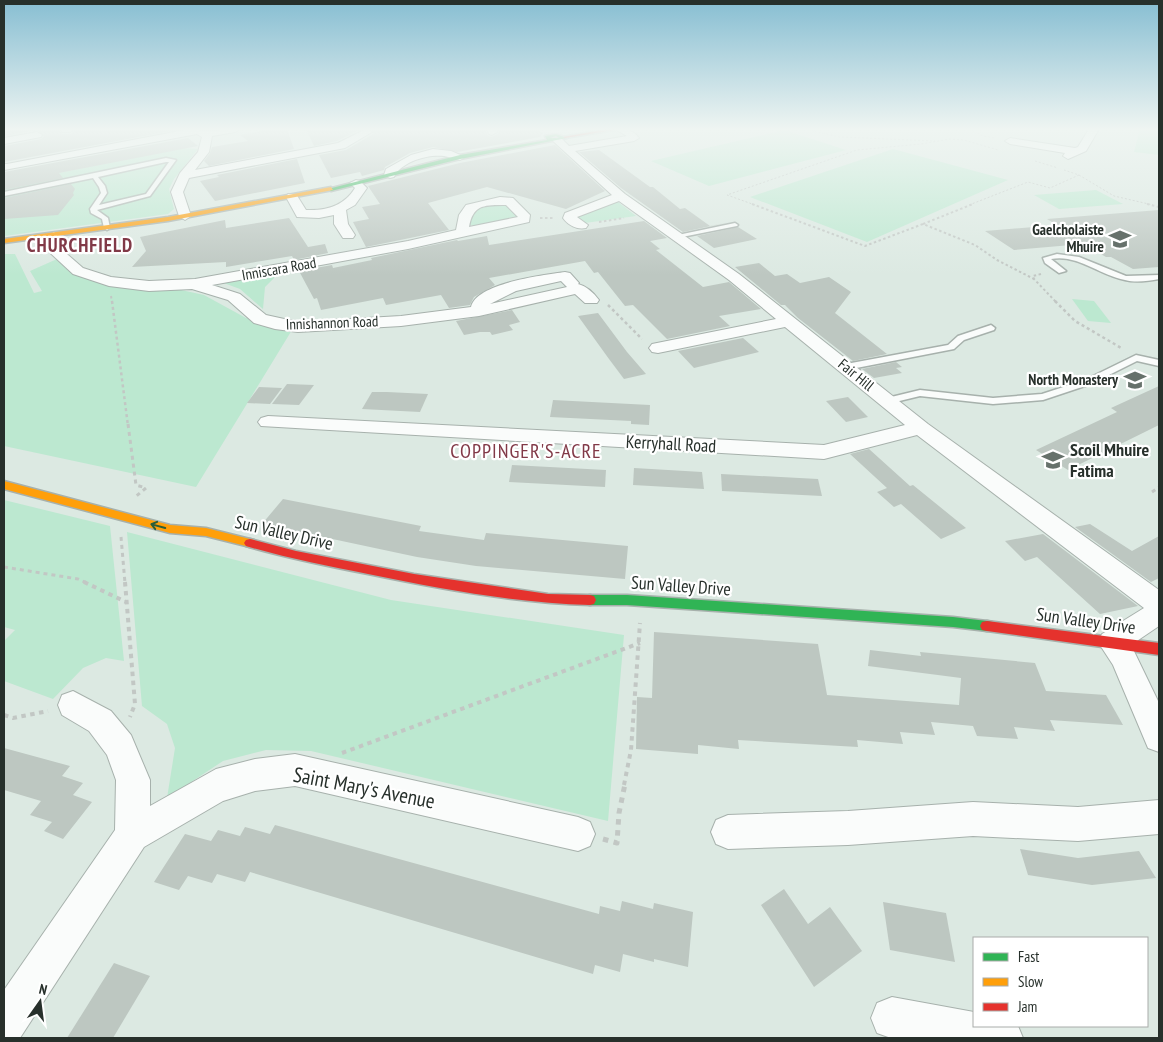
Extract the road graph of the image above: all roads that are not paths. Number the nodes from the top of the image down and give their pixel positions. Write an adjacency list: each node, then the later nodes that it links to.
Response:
1 (86, 178): 8 (lane)
2 (95, 178): 11 (lane)
3 (161, 178): 11 (lane)
4 (184, 178): 13 (street)
5 (379, 178): 7 (street)
6 (600, 178): 10 (street, Fair Hill)
7 (356, 183): 9 (street); 12 (street)
8 (4, 194)
9 (292, 197): 12 (street); 13 (street)
10 (621, 197): 15 (street); 20 (street, Fair Hill)
11 (92, 209): 16 (lane)
12 (340, 210): 18 (street)
13 (185, 216): 16 (street)
14 (735, 224): 20 (lane)
15 (581, 225)
16 (107, 228): 19 (street)
17 (462, 233): 17 (street, Inniscara Road); 24 (street, Inniscara Road)
18 (348, 235)
19 (54, 236): 21 (street); 24 (street, Inniscara Road)
20 (677, 236): 26 (street, Fair Hill)
21 (4, 241)
22 (1062, 271): 23 (lane)
23 (1159, 277)
24 (195, 284): 25 (street, Innishannon Road)
25 (591, 300)
26 (790, 321): 28 (street); 30 (street, Fair Hill)
27 (991, 328): 30 (lane)
28 (658, 348)
29 (1159, 363): 31 (lane)
30 (846, 367): 31 (street, Fair Hill)
31 (887, 400): 33 (street, Fair Hill)
32 (268, 422): 33 (street, Kerryhall Road)
33 (920, 428): 37 (street, Fair Hill)
34 (4, 485): 36 (street, Sun Valley Drive, one-way to 34)
35 (186, 520): 36 (street, Sun Valley Drive)
36 (206, 532): 39 (street, Sun Valley Drive)
37 (1159, 604)
38 (1159, 612): 39 (street)
39 (1112, 642): 40 (street, Sun Valley Drive); 42 (street)
40 (1159, 648)
41 (73, 705): 46 (street)
42 (1159, 736)
43 (1159, 817): 44 (street)
44 (728, 832)
45 (578, 834): 46 (street, Saint Mary's Avenue)
46 (132, 835): 48 (street, Saint Mary's Avenue)
47 (892, 1018): 49 (street)
48 (4, 1026)
49 (1002, 1038)

